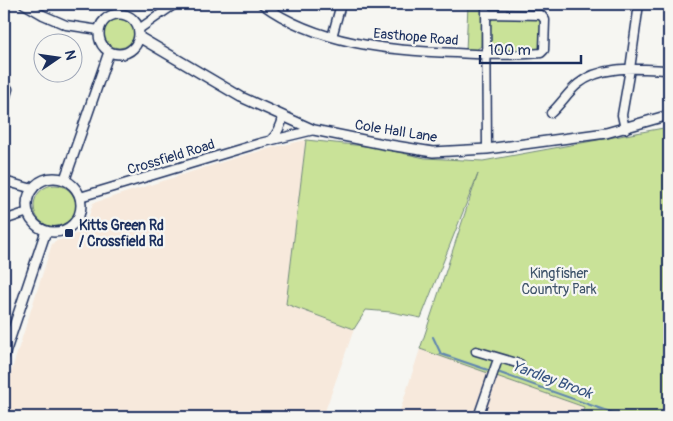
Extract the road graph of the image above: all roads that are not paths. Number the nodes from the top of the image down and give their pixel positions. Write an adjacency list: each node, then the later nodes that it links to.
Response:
1 (24, 4): 9 (street)
2 (175, 4): 10 (street)
3 (262, 4): 11 (street, Easthope Road)
4 (341, 4): 11 (street)
5 (486, 4): 8 (street)
6 (639, 4): 14 (street)
7 (121, 8): 9 (street); 10 (street)
8 (486, 14): 13 (street); 13 (street, Easthope Road)
9 (99, 30): 12 (street)
10 (139, 33): 12 (street); 20 (street, Cole Hall Lane)
11 (332, 37): 13 (street, Easthope Road)
12 (109, 52): 25 (street)
13 (487, 55): 24 (street)
14 (630, 69): 15 (street); 18 (street); 21 (street)
15 (669, 70)
16 (4, 84): 17 (street)
17 (4, 103)
18 (552, 113)
19 (669, 115): 21 (street, Cole Hall Lane)
20 (283, 117): 22 (street, Cole Hall Lane); 23 (street)
21 (625, 129): 24 (street, Cole Hall Lane)
22 (314, 130): 23 (street, Crossfield Road); 24 (street, Cole Hall Lane)
23 (269, 141): 28 (street, Crossfield Road)
24 (486, 149)
25 (65, 179): 27 (street); 28 (street)
26 (4, 181): 27 (street)
27 (33, 189): 29 (street)
28 (80, 197): 31 (street)
29 (28, 212): 30 (street); 31 (street)
30 (4, 220)
31 (46, 231): 32 (street)
32 (6, 340): 34 (street)
33 (476, 351): 35 (street)
34 (4, 356)
35 (498, 359): 36 (street); 37 (street)
36 (520, 364)
37 (478, 417)

